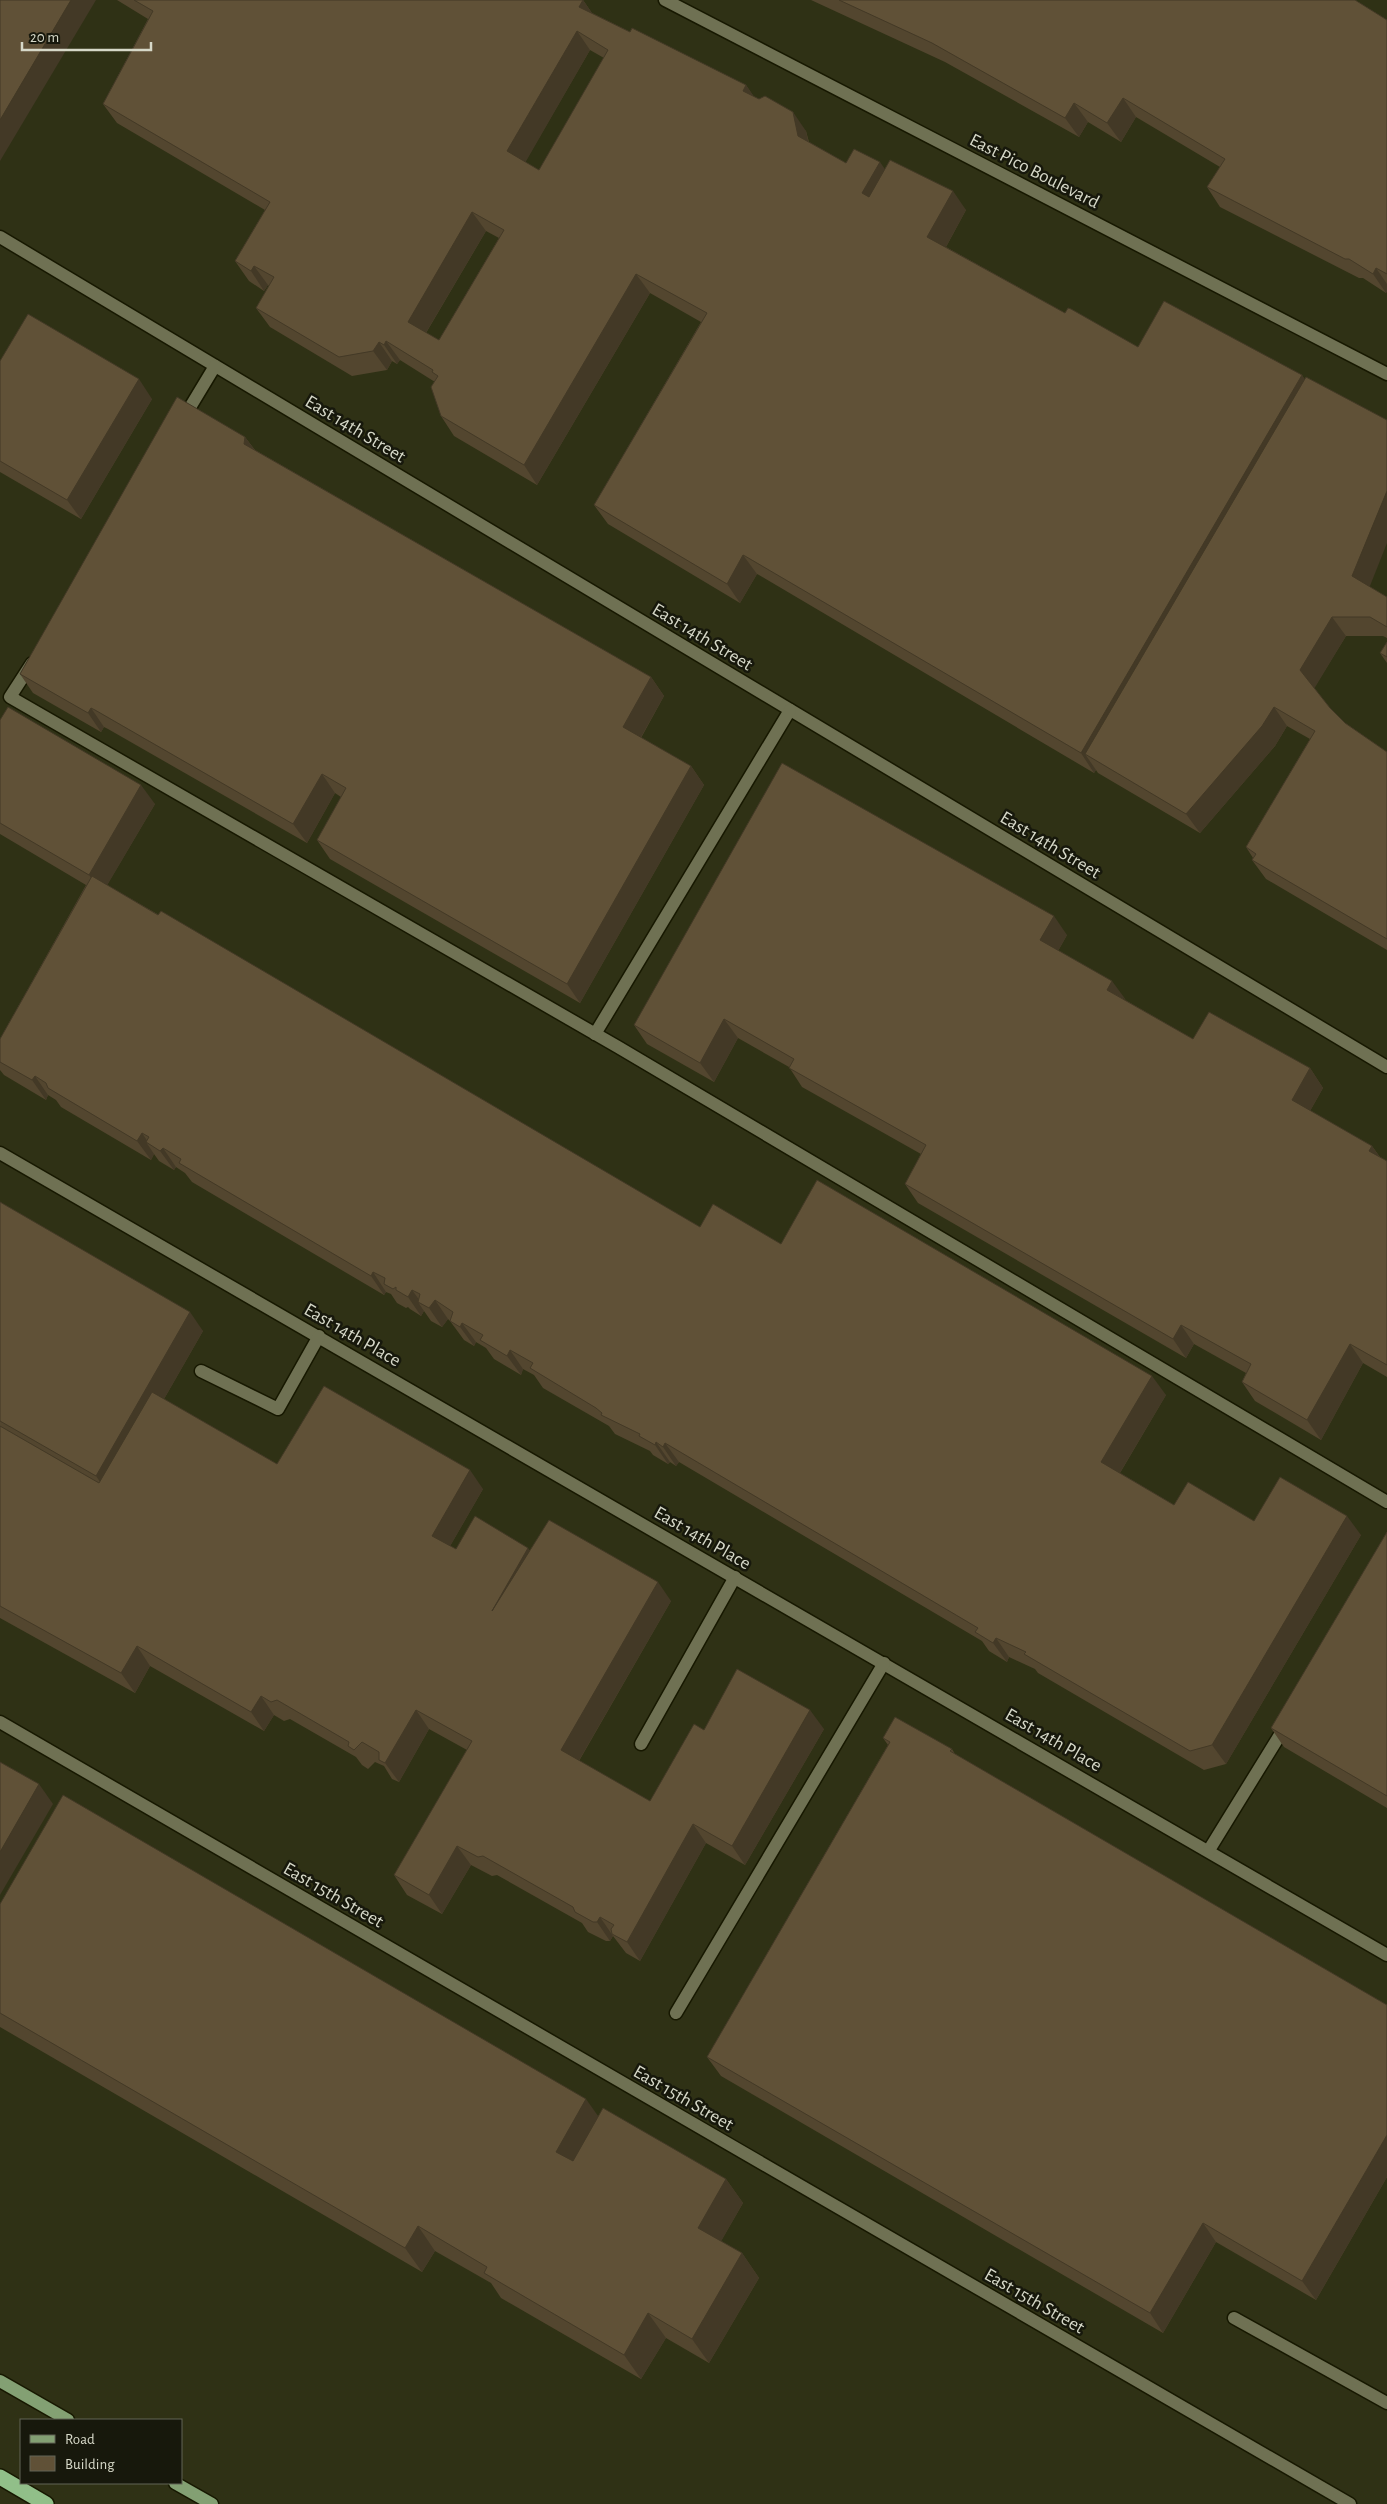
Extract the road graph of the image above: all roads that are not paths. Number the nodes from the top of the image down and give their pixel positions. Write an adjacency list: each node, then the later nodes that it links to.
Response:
1 (665, 0): 4 (street, East Pico Boulevard)
2 (0, 237): 3 (street, East 14th Street)
3 (215, 366): 5 (street); 7 (street, East 14th Street)
4 (1387, 374)
5 (175, 431)
6 (41, 648): 8 (street)
7 (790, 710): 8 (street); 9 (street, East 14th Street)
8 (594, 1034): 13 (street)
9 (1387, 1067)
10 (0, 1153): 11 (street, East 14th Place)
11 (319, 1336): 12 (street); 14 (street, East 14th Place)
12 (202, 1370)
13 (1387, 1502)
14 (735, 1577): 15 (street, East 14th Place); 18 (street)
15 (884, 1663): 19 (street, East 14th Place); 21 (street)
16 (1294, 1710): 19 (street)
17 (0, 1722): 30 (street, East 15th Street)
18 (641, 1744)
19 (1209, 1850): 20 (street, East 14th Place)
20 (1387, 1955)
21 (676, 2013)
22 (1234, 2318): 24 (street)
23 (0, 2381): 25 (main road)
24 (1387, 2403)
25 (66, 2419)
26 (0, 2477): 28 (highway)
27 (177, 2484): 29 (main road)
28 (46, 2504)
29 (212, 2504)
30 (1350, 2504)

